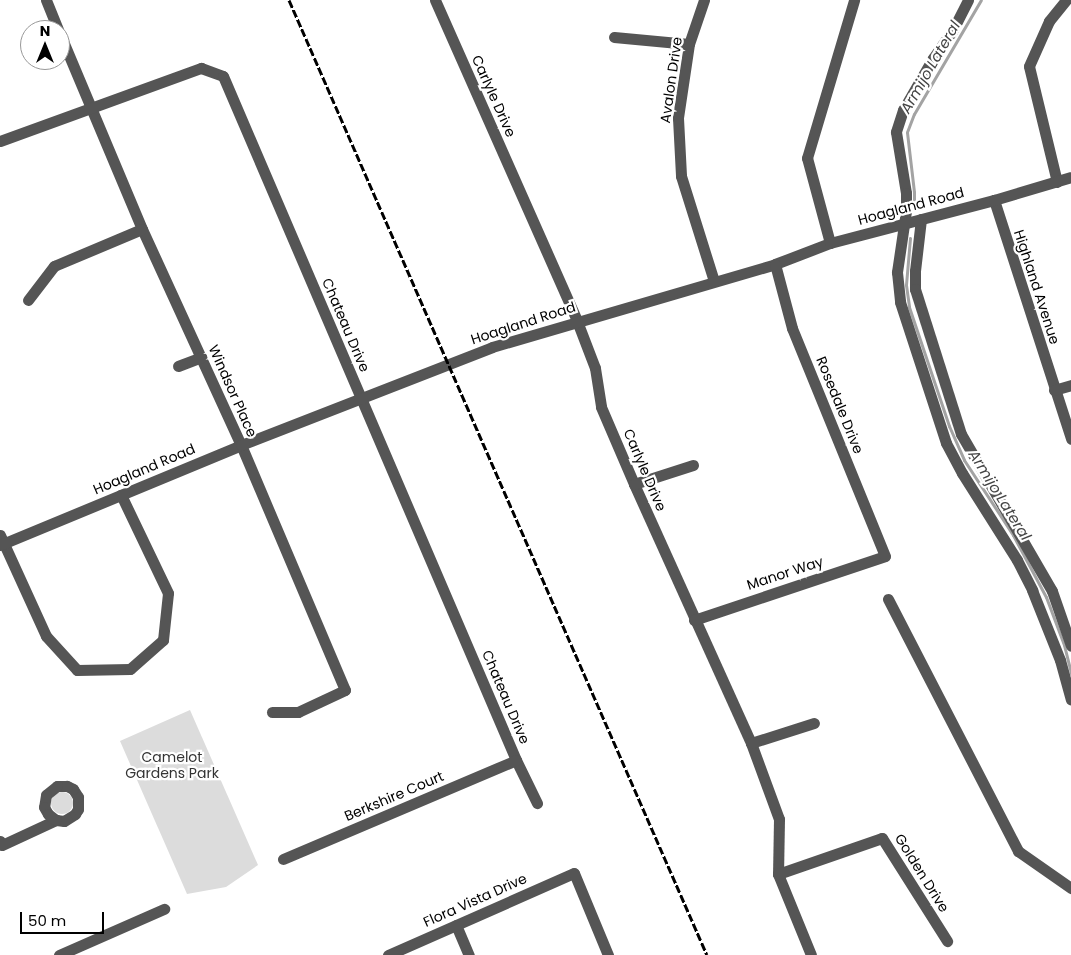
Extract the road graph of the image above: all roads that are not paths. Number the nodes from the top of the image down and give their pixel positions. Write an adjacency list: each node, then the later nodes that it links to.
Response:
1 (46, 0): 7 (street)
2 (435, 0): 23 (street, Carlyle Drive)
3 (704, 0): 9 (street, Avalon Drive)
4 (854, 0): 19 (street)
5 (968, 0): 17 (street)
6 (1066, 0): 14 (street)
7 (54, 20)
8 (614, 37): 9 (street)
9 (689, 44): 21 (street, Avalon Drive)
10 (70, 59): 11 (street, Windsor Place)
11 (90, 108): 12 (street, Chateau Drive); 18 (street, Windsor Place); 28 (street, Chateau Drive)
12 (0, 141)
13 (1071, 177): 14 (street, Hoagland Road)
14 (1057, 182): 15 (street, Hoagland Road)
15 (994, 200): 16 (street, Hoagland Road); 27 (street, Highland Avenue)
16 (921, 219): 17 (street, Hoagland Road); 38 (street)
17 (904, 224): 19 (street, Hoagland Road); 39 (street)
18 (142, 229): 22 (street); 24 (street, Windsor Place)
19 (830, 243): 20 (street, Hoagland Road)
20 (775, 264): 21 (street, Hoagland Road); 35 (street, Rosedale Drive)
21 (714, 281): 23 (street, Hoagland Road)
22 (28, 300)
23 (577, 321): 28 (street, Hoagland Road); 32 (street, Carlyle Drive)
24 (201, 357): 25 (street); 30 (street, Windsor Place)
25 (178, 366)
26 (1071, 385): 27 (street)
27 (1054, 390): 29 (street, Highland Avenue)
28 (361, 397): 30 (street, Hoagland Road); 43 (street, Chateau Drive)
29 (1071, 439)
30 (241, 445): 33 (street, Hoagland Road); 40 (street, Windsor Place)
31 (692, 465): 32 (street)
32 (634, 484): 37 (street, Carlyle Drive)
33 (121, 495): 34 (street, Hoagland Road); 34 (street)
34 (1, 541)
35 (885, 556): 37 (street, Manor Way)
36 (888, 599): 49 (street)
37 (694, 620): 42 (street, Carlyle Drive)
38 (1071, 646)
39 (1071, 700)
40 (272, 712)
41 (814, 723): 42 (street)
42 (751, 743): 48 (street, Carlyle Drive)
43 (516, 760): 44 (street, Chateau Drive); 47 (street, Berkshire Court)
44 (537, 803)
45 (56, 820): 46 (street)
46 (0, 841)
47 (283, 859)
48 (778, 874): 52 (street, Golden Drive); 57 (street, Carlyle Drive)
49 (1071, 888)
50 (164, 910): 53 (street)
51 (456, 925): 54 (street, Flora Vista Drive); 55 (street); 56 (street, Flora Vista Drive)
52 (947, 941)
53 (59, 955)
54 (388, 955)
55 (469, 955)
56 (608, 955)
57 (812, 955)

